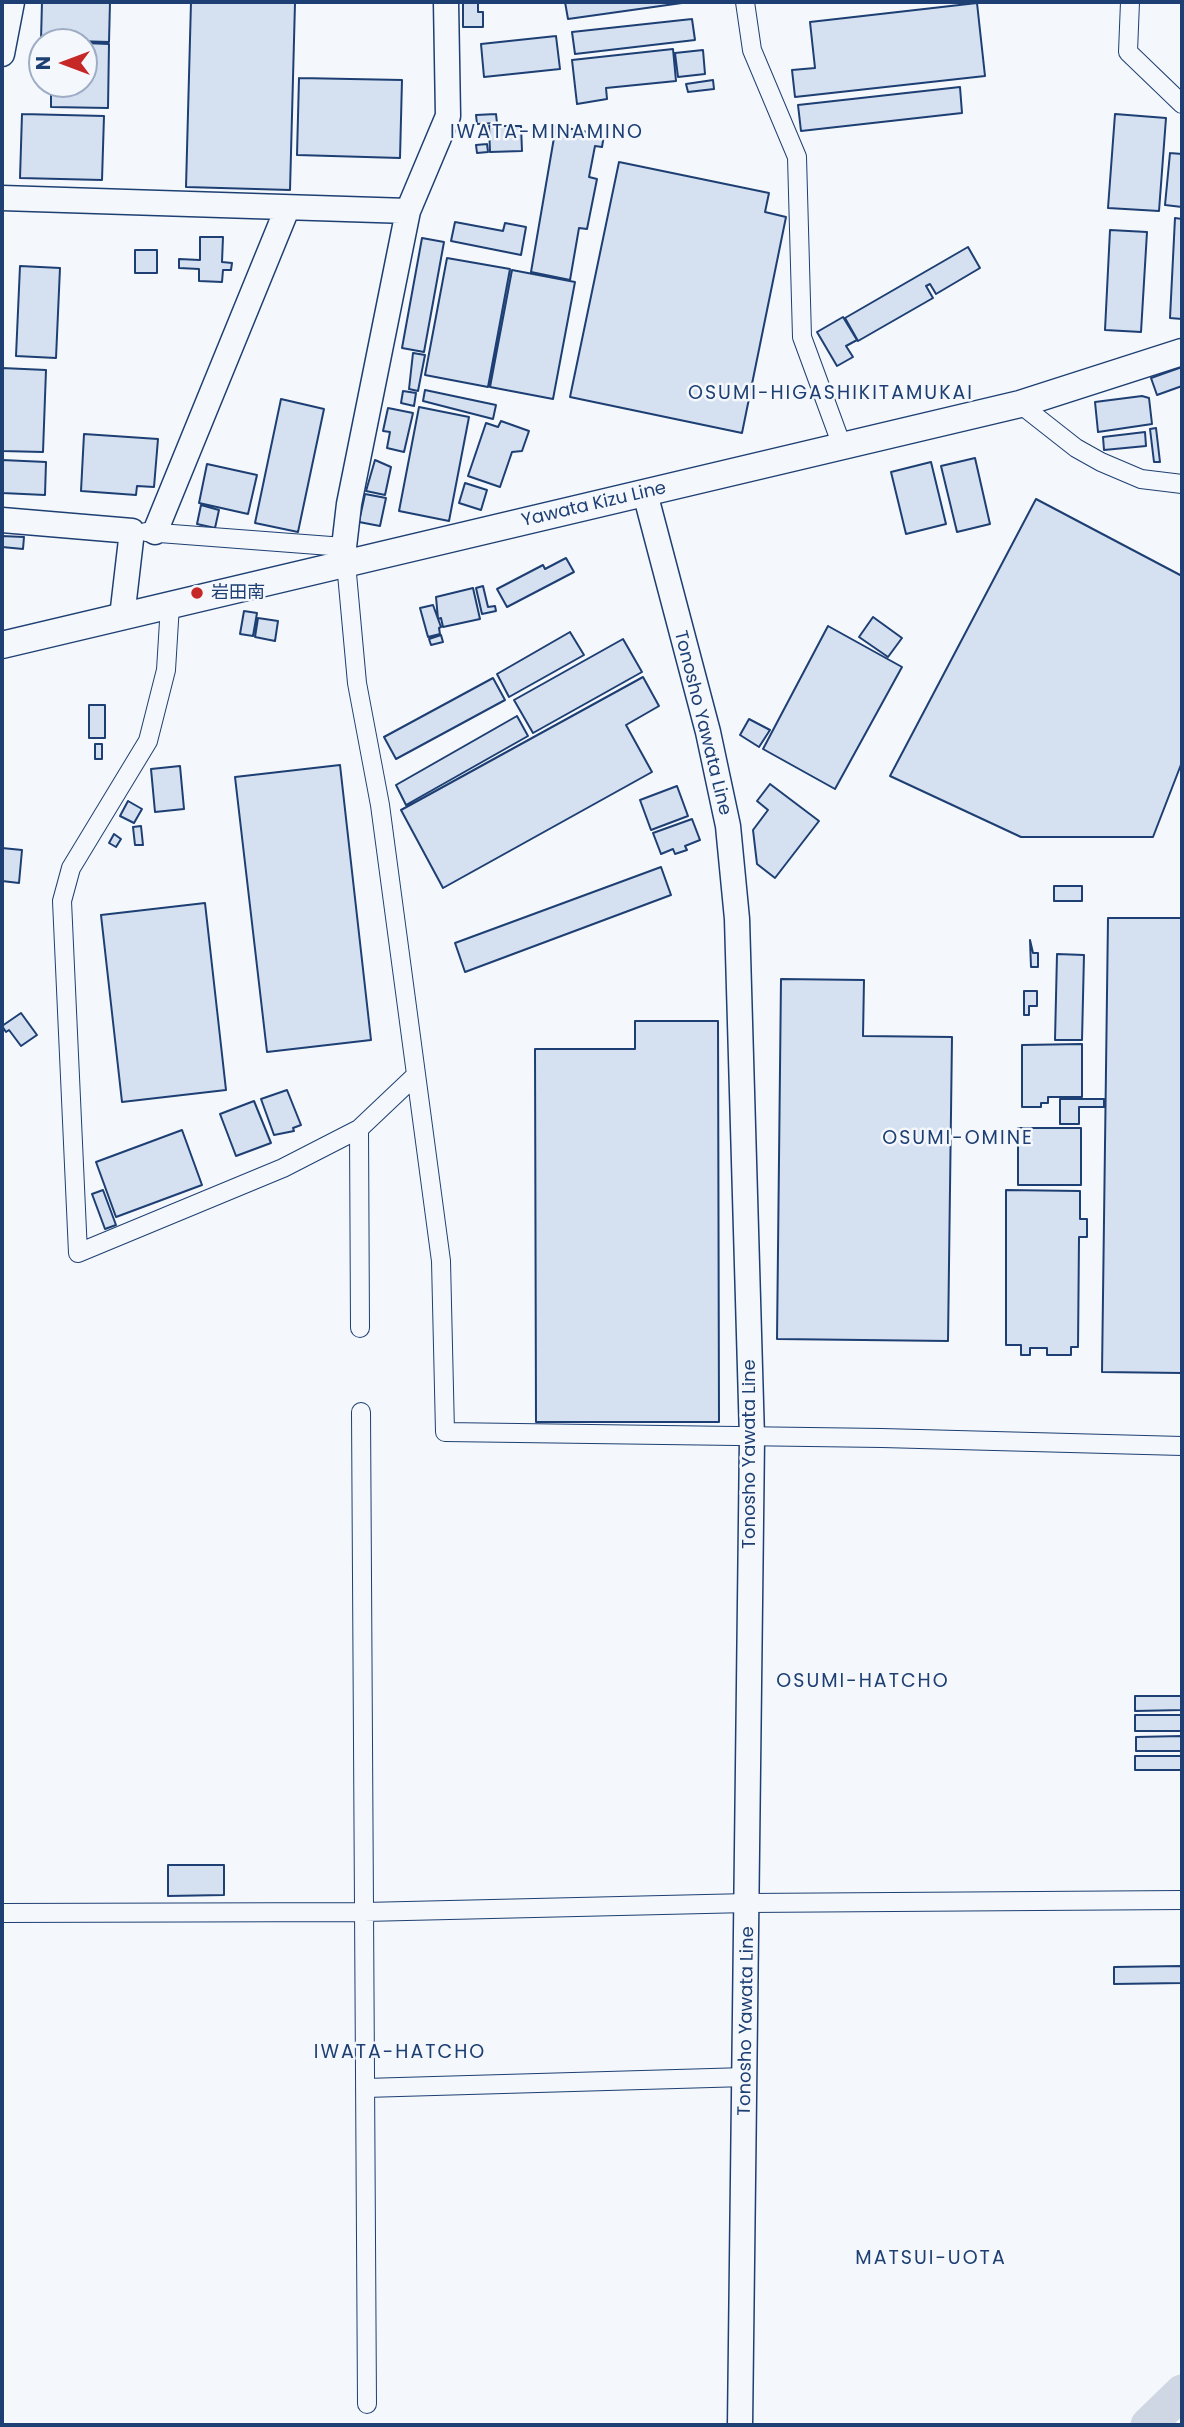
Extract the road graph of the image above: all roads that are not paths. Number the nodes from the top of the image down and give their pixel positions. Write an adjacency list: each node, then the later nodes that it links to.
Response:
1 (12, 2): 5 (main road)
2 (446, 2): 9 (main road)
3 (745, 2): 12 (street)
4 (1130, 2): 6 (street)
5 (2, 54)
6 (1182, 104)
7 (2, 198): 8 (main road)
8 (287, 208): 9 (main road); 16 (main road)
9 (408, 211): 17 (main road)
10 (1182, 352): 11 (main road, Yawata Kizu Line)
11 (1020, 404): 12 (main road, Yawata Kizu Line); 13 (street)
12 (842, 446): 14 (main road, Yawata Kizu Line)
13 (1182, 484)
14 (645, 493): 17 (main road, Yawata Kizu Line); 25 (main road, Tonosho Yawata Line)
15 (2, 520): 16 (main road)
16 (144, 532): 17 (street); 19 (main road)
17 (345, 555): 18 (main road, Yawata Kizu Line); 21 (street)
18 (170, 605): 19 (main road, Yawata Kizu Line); 22 (street)
19 (122, 617): 20 (main road, Yawata Kizu Line)
20 (2, 645)
21 (416, 1075): 22 (street); 25 (street)
22 (359, 1129): 23 (street)
23 (360, 1328)
24 (361, 1412): 29 (street)
25 (752, 1438): 26 (street); 28 (main road, Tonosho Yawata Line)
26 (1182, 1446)
27 (1182, 1900): 28 (street)
28 (748, 1903): 29 (street); 31 (main road, Tonosho Yawata Line)
29 (364, 1912): 30 (street); 32 (street)
30 (2, 1913)
31 (746, 2077): 32 (street); 34 (main road, Tonosho Yawata Line)
32 (365, 2088): 33 (street)
33 (367, 2404)
34 (740, 2425)

